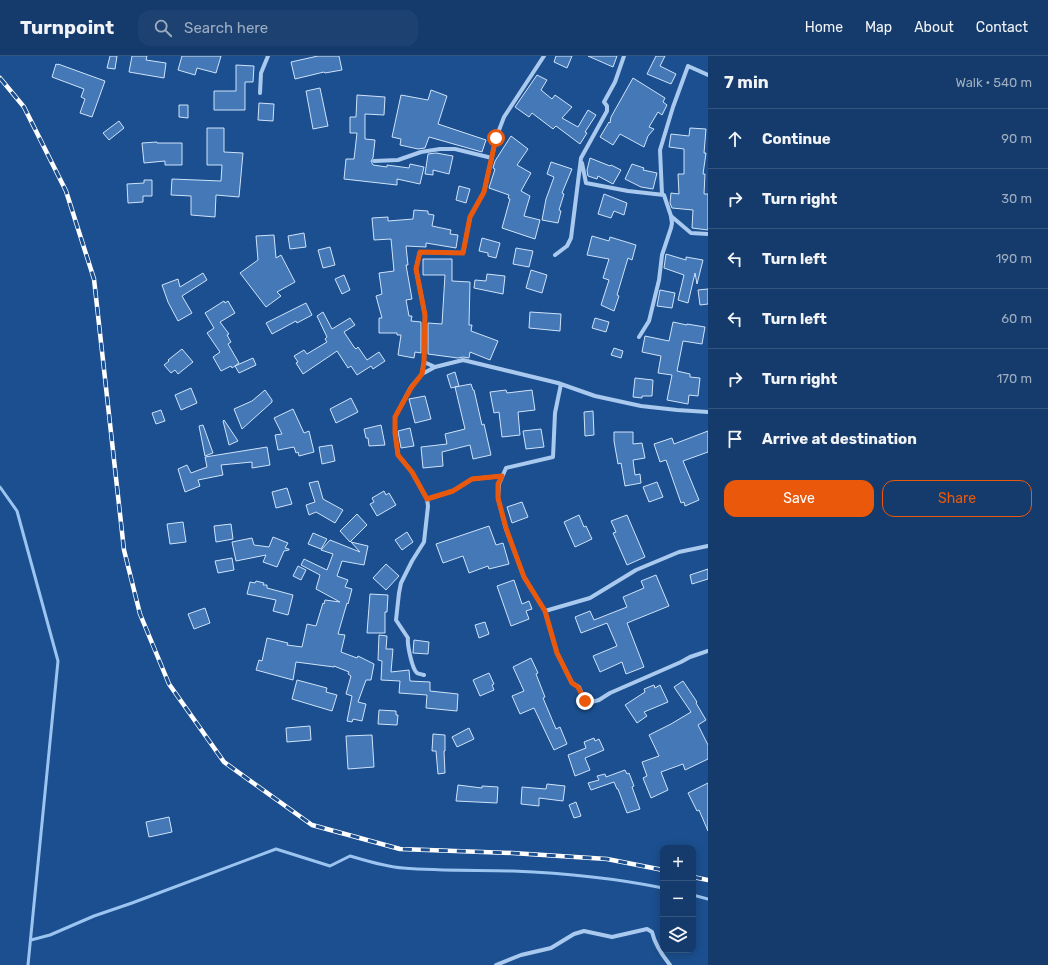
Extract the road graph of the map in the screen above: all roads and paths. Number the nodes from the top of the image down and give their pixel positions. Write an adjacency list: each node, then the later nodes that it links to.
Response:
1 (268, 56): 5 (street)
2 (544, 56): 6 (street)
3 (624, 56): 7 (street)
4 (708, 75): 9 (street)
5 (260, 93)
6 (492, 158): 8 (street); 14 (street)
7 (581, 158): 9 (street); 12 (street)
8 (374, 161)
9 (662, 194): 10 (street)
10 (670, 216): 11 (street); 13 (street)
11 (708, 234)
12 (555, 255)
13 (639, 337)
14 (424, 362): 15 (street); 16 (street)
15 (436, 367): 16 (street); 17 (street)
16 (422, 374): 20 (street)
17 (561, 384): 18 (street); 19 (street)
18 (708, 412)
19 (502, 476): 20 (street); 22 (street)
20 (427, 499): 24 (street)
21 (708, 546): 22 (street)
22 (545, 611): 23 (street)
23 (708, 651)
24 (424, 675)
25 (496, 965): 26 (street)
26 (670, 965)

